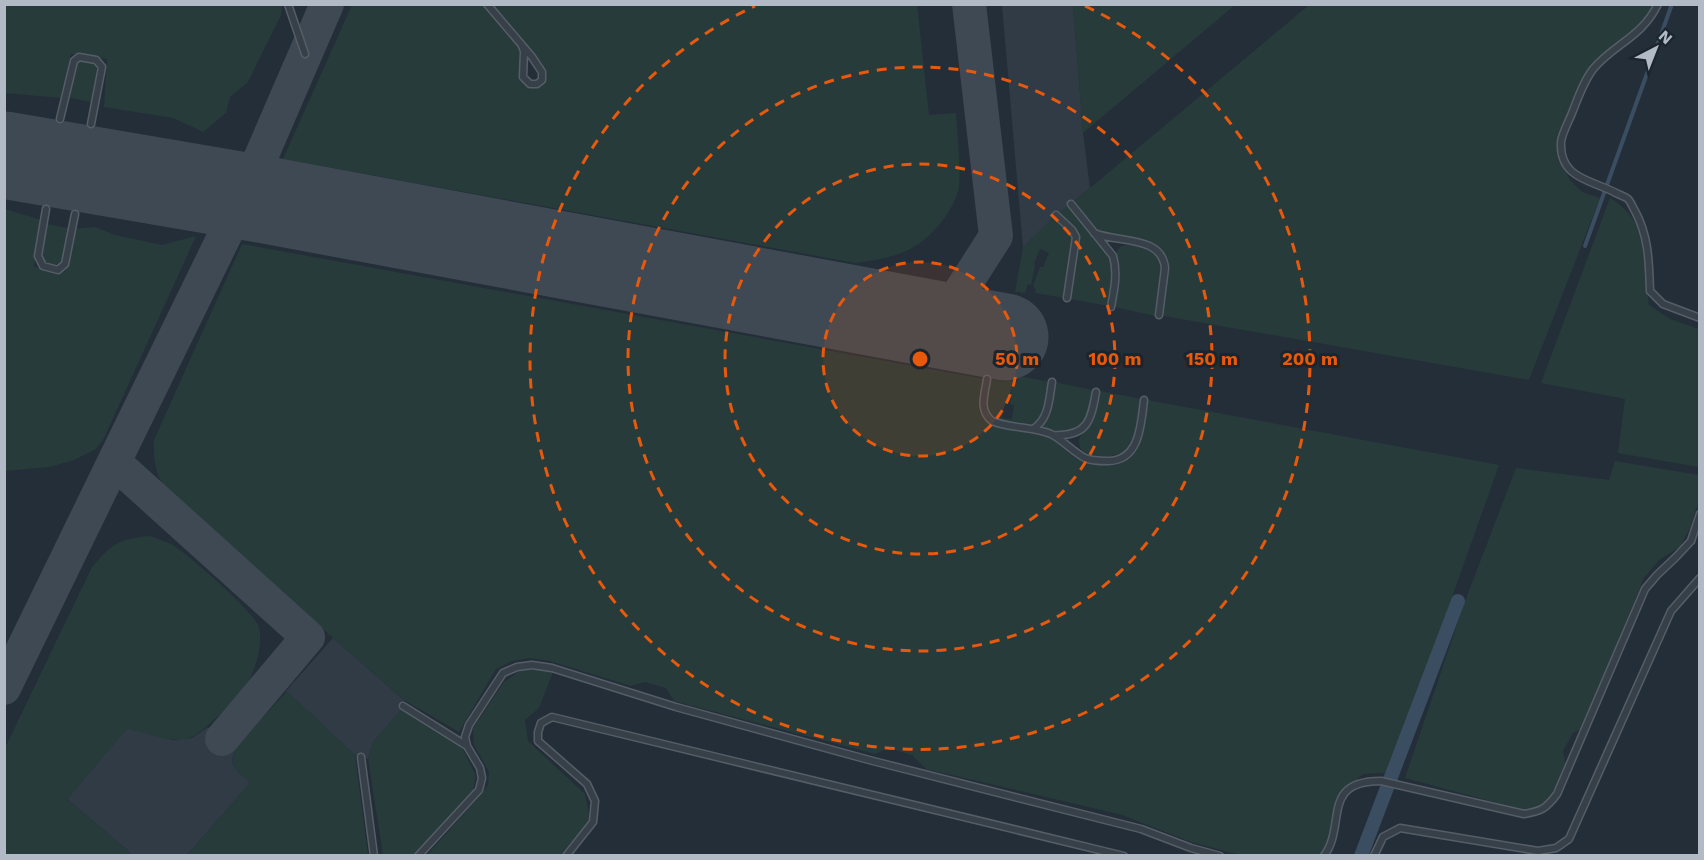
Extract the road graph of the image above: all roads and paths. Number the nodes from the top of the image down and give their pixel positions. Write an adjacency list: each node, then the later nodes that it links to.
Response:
1 (288, 4): 5 (lane)
2 (487, 4): 4 (lane)
3 (1658, 4): 16 (lane)
4 (522, 46): 4 (lane)
5 (305, 54)
6 (60, 118): 7 (lane)
7 (91, 124)
8 (1071, 204): 12 (lane)
9 (46, 209): 10 (lane)
10 (75, 214)
11 (1056, 215): 13 (lane)
12 (1094, 233): 14 (lane); 15 (lane)
13 (1067, 298)
14 (1111, 307)
15 (1159, 315)
16 (1700, 318)
17 (987, 379): 21 (lane)
18 (1052, 382): 21 (lane)
19 (1096, 392): 22 (lane)
20 (1144, 400): 22 (lane)
21 (1033, 429): 22 (lane)
22 (1052, 435)
23 (1700, 514): 33 (lane)
24 (1700, 578): 34 (lane)
25 (403, 706): 26 (lane)
26 (467, 746): 29 (lane); 32 (lane)
27 (361, 757): 28 (lane)
28 (374, 855)
29 (418, 855)
30 (566, 855): 31 (lane)
31 (1124, 855)
32 (1220, 855)
33 (1324, 855)
34 (1374, 855)

